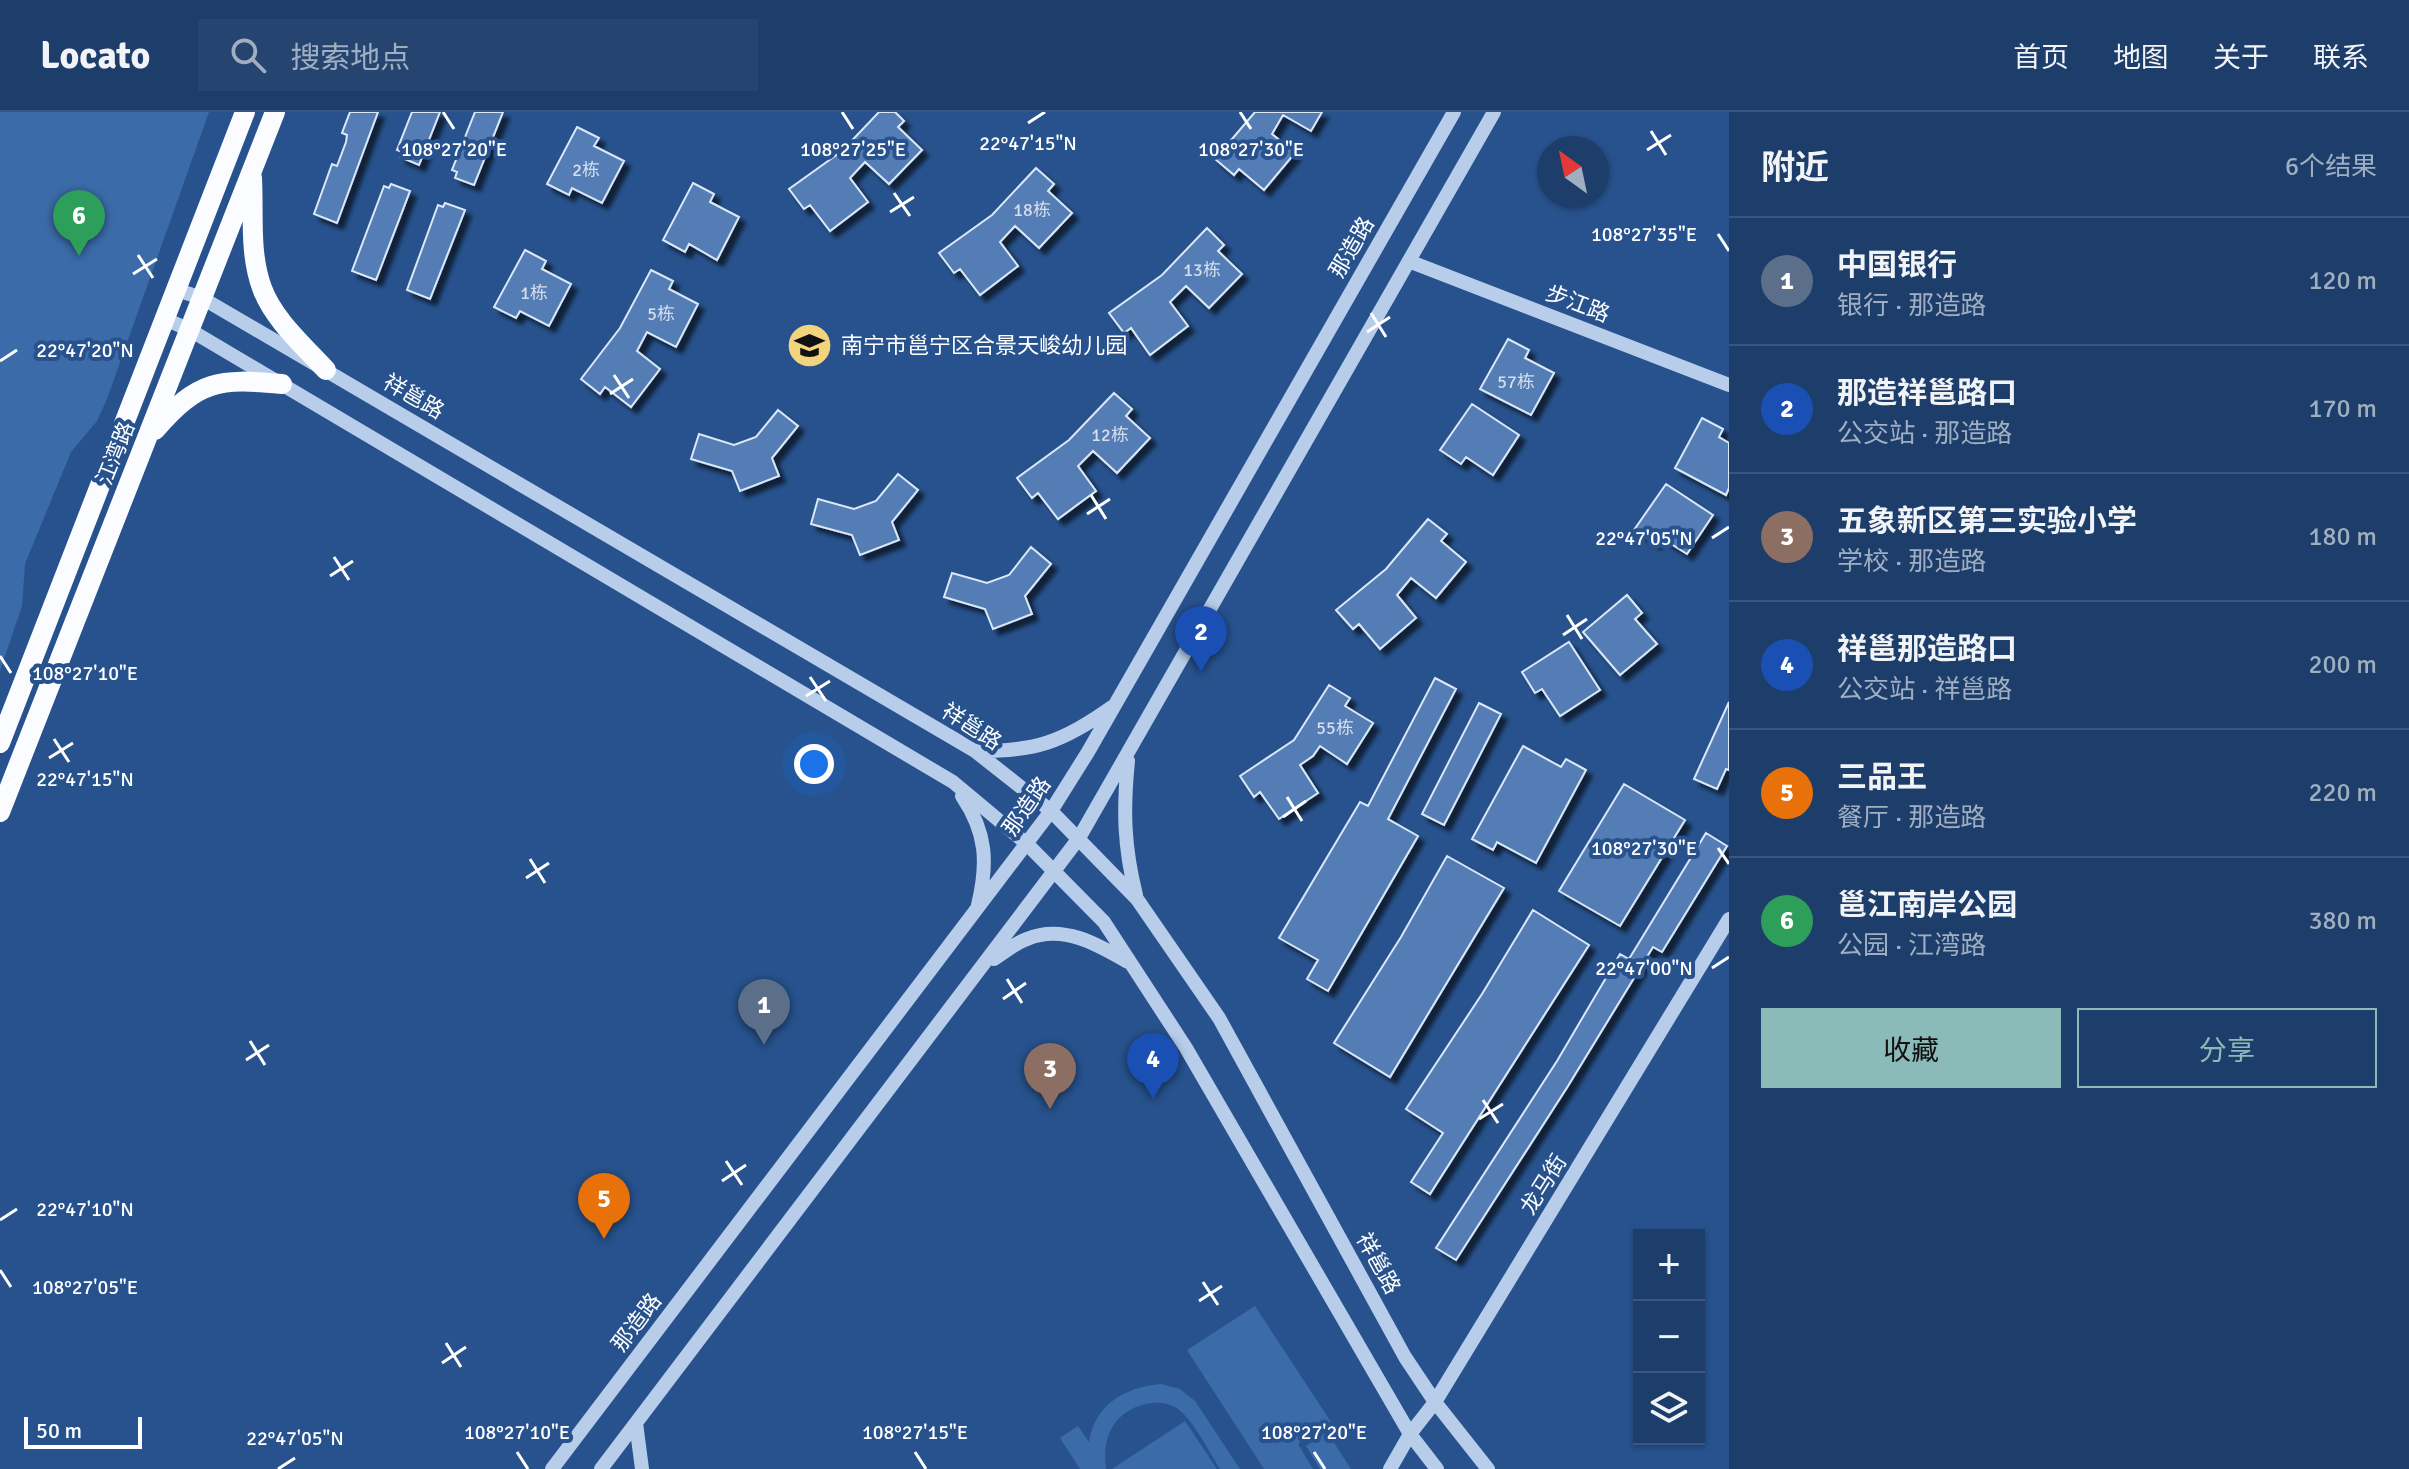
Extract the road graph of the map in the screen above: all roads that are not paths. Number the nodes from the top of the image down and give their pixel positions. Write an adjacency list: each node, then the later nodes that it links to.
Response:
1 (245, 112): 7 (main road, 江湾路)
2 (275, 112): 5 (main road, 江湾路)
3 (1454, 112): 15 (street, 那造路)
4 (1494, 112): 6 (street)
5 (251, 172): 8 (main road, 江湾路); 11 (main road)
6 (1411, 262): 13 (street, 步江路); 18 (street)
7 (177, 290): 8 (street, 祥邕路); 9 (main road, 江湾路)
8 (202, 298): 10 (main road, 江湾路); 11 (street, 祥邕路)
9 (165, 319): 10 (street); 16 (main road, 江湾路)
10 (190, 330): 12 (street); 14 (main road, 江湾路)
11 (326, 370): 17 (street, 祥邕路)
12 (282, 384): 14 (main road); 19 (street)
13 (1729, 385)
14 (147, 439): 21 (main road, 江湾路)
15 (1116, 705): 17 (street); 20 (street, 那造路)
16 (0, 743)
17 (975, 751): 20 (street, 祥邕路)
18 (1128, 756): 22 (street); 25 (street)
19 (953, 782): 23 (street); 26 (street)
20 (1051, 811): 22 (street, 祥邕路); 23 (street, 那造路)
21 (0, 812)
22 (1079, 838): 24 (street); 25 (street, 祥邕路)
23 (1027, 844): 24 (street); 26 (street, 那造路)
24 (1056, 872): 28 (street); 29 (street)
25 (1137, 899): 30 (street, 祥邕路)
26 (977, 910): 33 (street, 那造路)
27 (1729, 919): 30 (street, 龙马街)
28 (1132, 964): 29 (street); 32 (street)
29 (984, 966): 31 (street)
30 (1435, 1402): 32 (street, 龙马街); 38 (street, 祥邕路)
31 (636, 1423): 34 (street); 35 (street)
32 (1410, 1434): 36 (street, 龙马街); 37 (street)
33 (552, 1469)
34 (601, 1469)
35 (642, 1469)
36 (1390, 1469)
37 (1437, 1469)
38 (1488, 1469)

